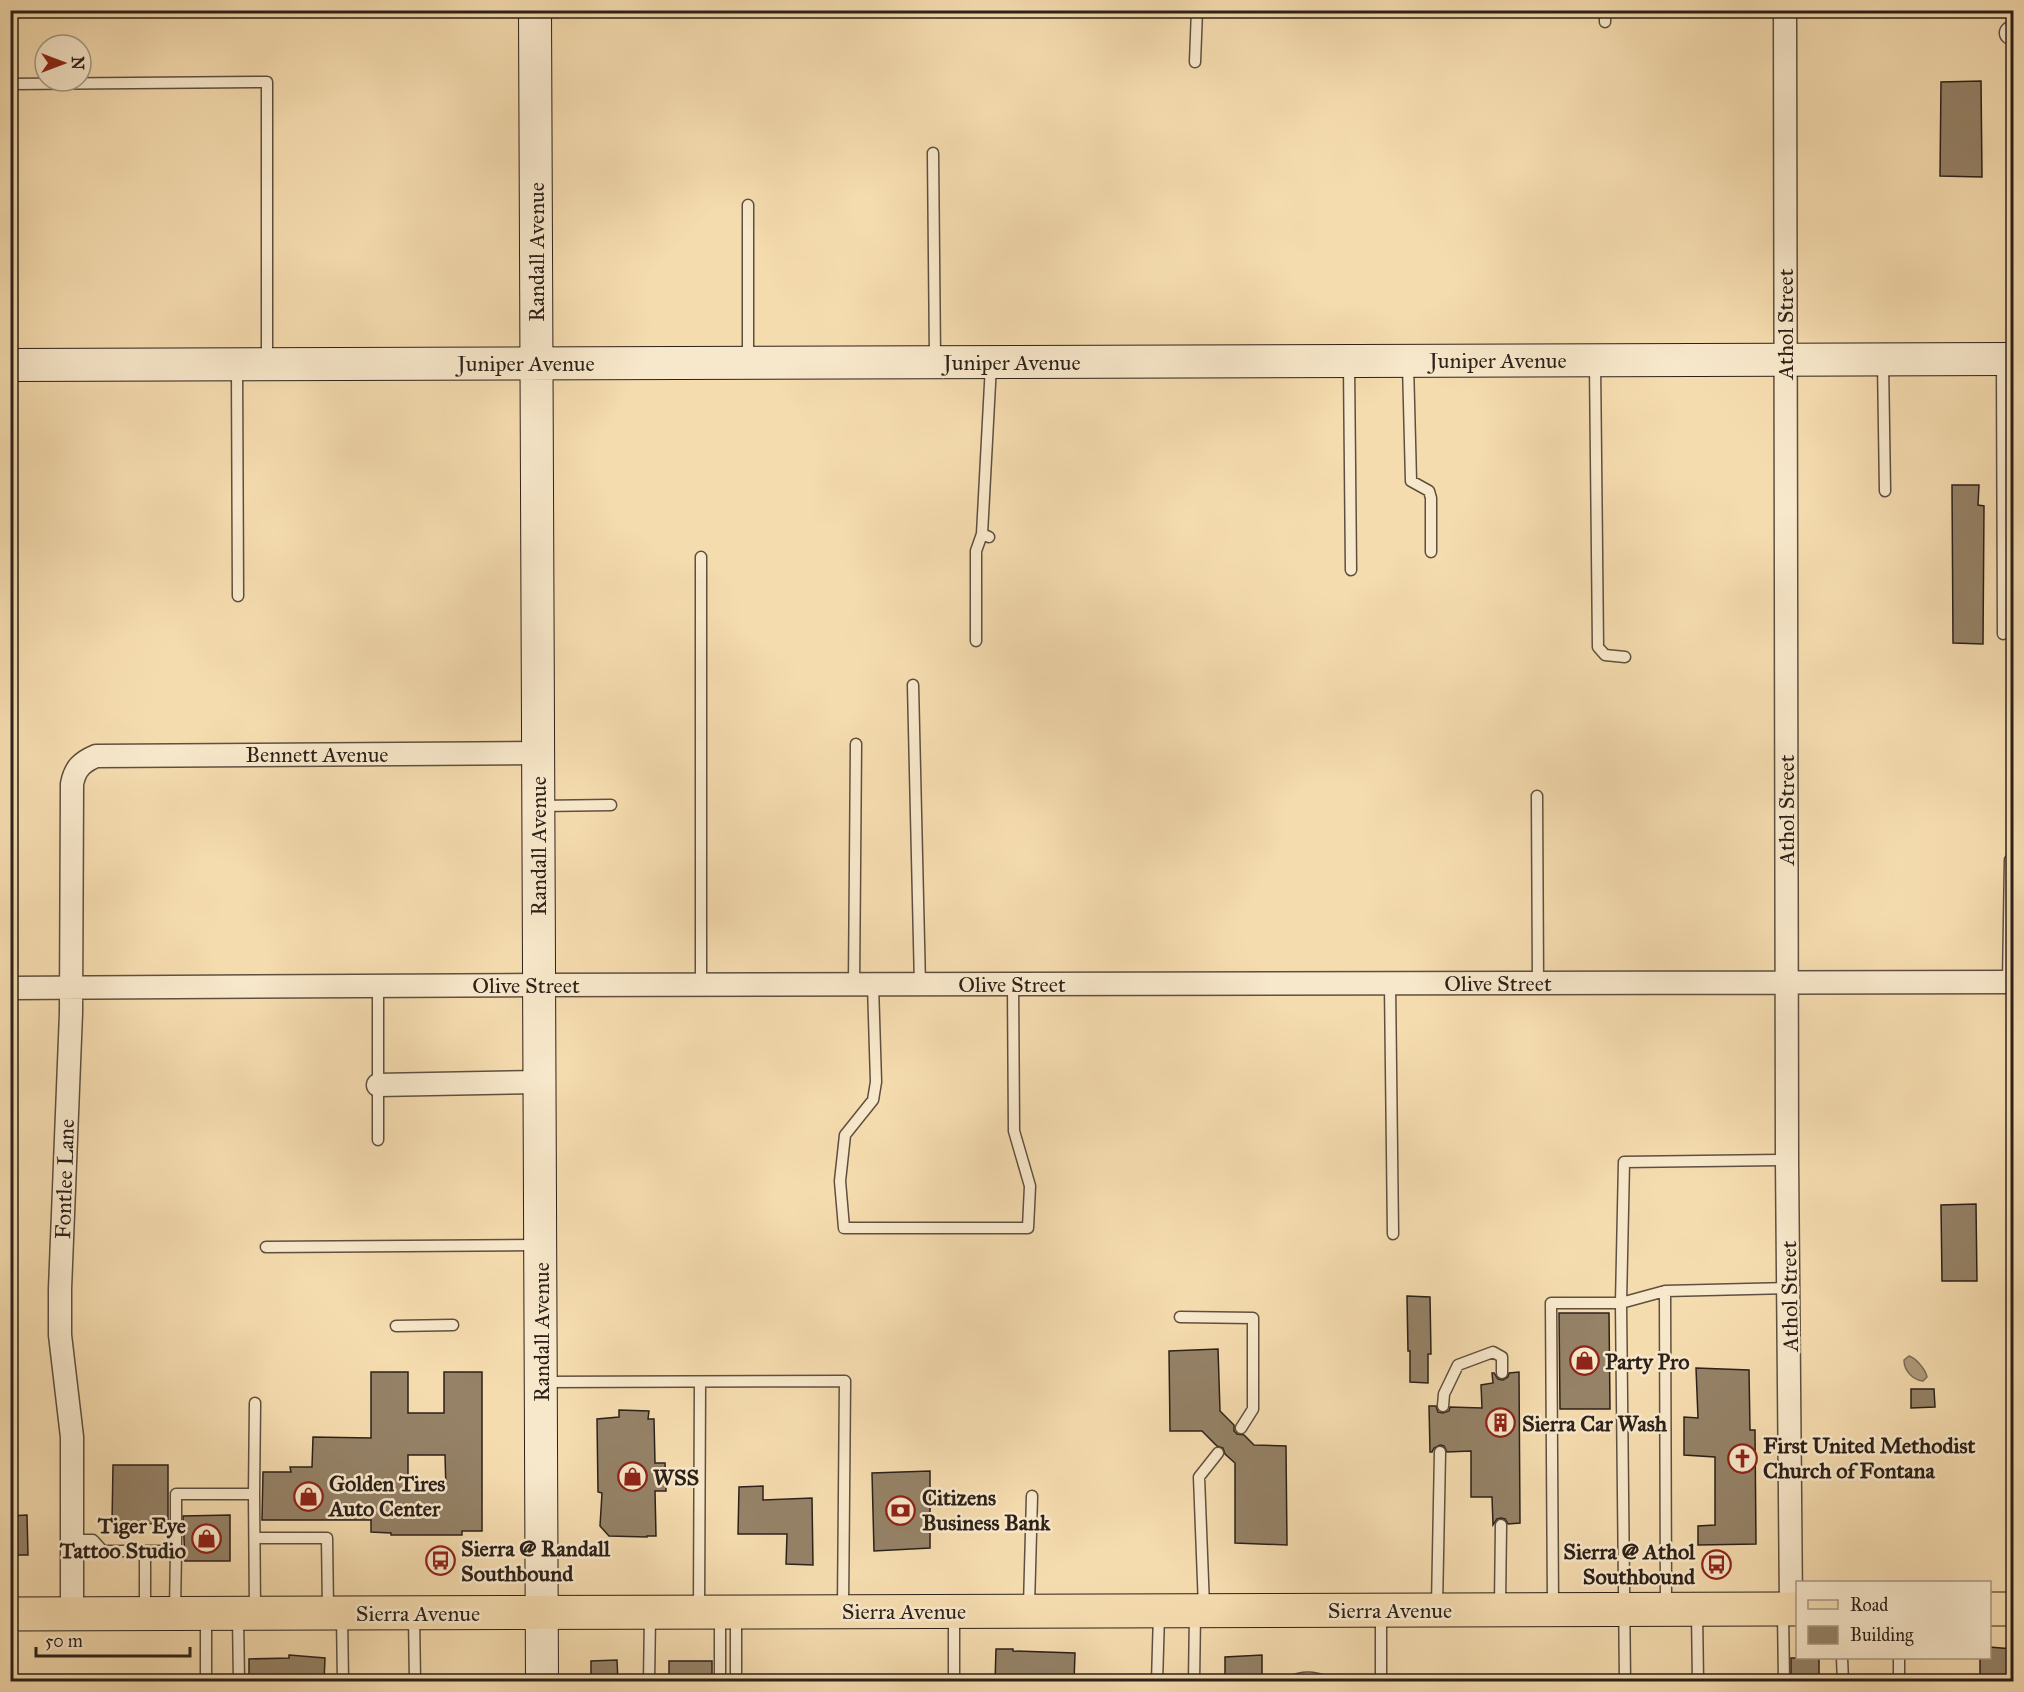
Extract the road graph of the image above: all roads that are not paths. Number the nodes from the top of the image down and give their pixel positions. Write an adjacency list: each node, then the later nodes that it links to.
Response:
1 (655, 10): 4 (lane)
2 (1197, 10): 5 (lane)
3 (1785, 10): 14 (street, Athol Street)
4 (535, 11): 18 (street, Randall Avenue)
5 (1195, 62)
6 (10, 84): 20 (lane)
7 (933, 153): 16 (lane)
8 (748, 205): 15 (lane)
9 (1883, 359): 10 (street, Juniper Avenue); 14 (street, Juniper Avenue); 22 (lane)
10 (2008, 359): 27 (lane)
11 (1349, 360): 12 (street, Juniper Avenue); 17 (street, Juniper Avenue); 25 (lane)
12 (1408, 360): 13 (street, Juniper Avenue); 23 (lane)
13 (1595, 360): 14 (street, Juniper Avenue); 29 (lane)
14 (1785, 360): 38 (street, Athol Street)
15 (748, 362): 16 (street, Juniper Avenue); 18 (street, Juniper Avenue)
16 (935, 362): 17 (street, Juniper Avenue)
17 (991, 362): 28 (lane)
18 (537, 363): 20 (street, Juniper Avenue); 32 (street, Randall Avenue)
19 (237, 364): 20 (street, Juniper Avenue); 21 (street, Juniper Avenue); 26 (lane)
20 (267, 364)
21 (10, 365)
22 (1885, 491)
23 (1431, 552)
24 (701, 557): 44 (lane)
25 (1351, 570)
26 (238, 596)
27 (2003, 634)
28 (976, 641)
29 (1625, 657)
30 (913, 685): 46 (lane)
31 (856, 744): 45 (lane)
32 (538, 753): 33 (street, Bennett Avenue); 36 (street, Randall Avenue)
33 (96, 756): 49 (street, Fontlee Lane)
34 (1537, 796): 40 (lane)
35 (611, 805): 36 (lane)
36 (538, 806): 43 (street, Randall Avenue)
37 (2013, 855): 39 (lane)
38 (1787, 982): 39 (street, Olive Street); 40 (street, Olive Street); 53 (street, Athol Street)
39 (2011, 982)
40 (1538, 983): 42 (street, Olive Street)
41 (1013, 984): 42 (street, Olive Street); 45 (lane); 46 (street, Olive Street)
42 (1390, 984): 54 (lane)
43 (539, 985): 44 (street, Olive Street); 47 (street, Olive Street); 50 (street, Randall Avenue)
44 (701, 985): 45 (street, Olive Street)
45 (864, 985): 46 (street, Olive Street)
46 (920, 985)
47 (378, 986): 49 (street, Olive Street); 51 (lane)
48 (10, 988): 49 (street, Olive Street)
49 (71, 988): 75 (street, Fontlee Lane)
50 (540, 1082): 51 (street); 55 (street, Randall Avenue)
51 (378, 1084): 52 (lane)
52 (378, 1140)
53 (1787, 1160): 57 (street, Athol Street); 59 (lane)
54 (1393, 1234)
55 (541, 1245): 56 (lane); 64 (street, Randall Avenue)
56 (267, 1247)
57 (1789, 1288): 58 (lane); 79 (street, Athol Street)
58 (1665, 1291): 59 (lane); 78 (lane)
59 (1621, 1303): 86 (lane); 87 (lane)
60 (1180, 1317): 68 (lane)
61 (453, 1325): 62 (lane)
62 (396, 1326)
63 (1502, 1373): 67 (lane)
64 (541, 1382): 65 (lane); 92 (street, Randall Avenue)
65 (700, 1382): 88 (lane); 94 (lane)
66 (255, 1402): 71 (lane)
67 (1443, 1406)
68 (1241, 1428)
69 (1440, 1452): 84 (lane)
70 (1218, 1453): 82 (lane)
71 (254, 1494): 74 (lane); 77 (lane)
72 (1032, 1496): 90 (lane)
73 (1501, 1525): 85 (lane)
74 (255, 1538): 95 (lane); 100 (lane)
75 (72, 1540): 76 (lane); 98 (street, Fontlee Lane)
76 (145, 1551): 77 (lane); 99 (lane)
77 (176, 1551): 99 (lane)
78 (1681, 1609): 79 (main road, Sierra Avenue); 87 (main road, Sierra Avenue); 118 (lane)
79 (1791, 1609): 119 (lane)
80 (1991, 1609): 81 (main road)
81 (2013, 1609)
82 (1199, 1610): 83 (main road, Sierra Avenue); 91 (main road, Sierra Avenue); 113 (lane)
83 (1381, 1610): 84 (main road, Sierra Avenue); 116 (lane)
84 (1437, 1610): 85 (main road, Sierra Avenue)
85 (1500, 1610): 86 (main road, Sierra Avenue)
86 (1554, 1610): 87 (main road, Sierra Avenue)
87 (1624, 1610): 117 (lane)
88 (843, 1611): 89 (main road, Sierra Avenue); 94 (main road, Sierra Avenue)
89 (954, 1611): 90 (main road, Sierra Avenue); 111 (lane)
90 (1029, 1611): 91 (main road, Sierra Avenue)
91 (1159, 1611): 112 (lane)
92 (542, 1612): 93 (main road, Sierra Avenue); 96 (main road, Sierra Avenue); 107 (street, Randall Avenue)
93 (650, 1612): 94 (main road, Sierra Avenue); 108 (lane)
94 (718, 1612): 109 (lane); 110 (lane)
95 (335, 1613): 96 (main road, Sierra Avenue); 100 (main road, Sierra Avenue); 105 (lane)
96 (414, 1613): 106 (lane)
97 (10, 1614): 98 (main road, Sierra Avenue)
98 (72, 1614): 99 (main road, Sierra Avenue)
99 (176, 1614): 100 (main road, Sierra Avenue); 103 (lane)
100 (247, 1614): 104 (lane)
101 (1842, 1659): 120 (lane)
102 (1899, 1659): 121 (lane)
103 (206, 1682)
104 (239, 1682)
105 (343, 1682)
106 (415, 1682)
107 (542, 1682)
108 (649, 1682)
109 (720, 1682)
110 (736, 1682)
111 (954, 1682)
112 (1157, 1682)
113 (1194, 1682)
114 (1291, 1682): 115 (lane)
115 (1327, 1682)
116 (1381, 1682)
117 (1625, 1682)
118 (1698, 1682)
119 (1784, 1682)
120 (1843, 1682)
121 (1899, 1682)

